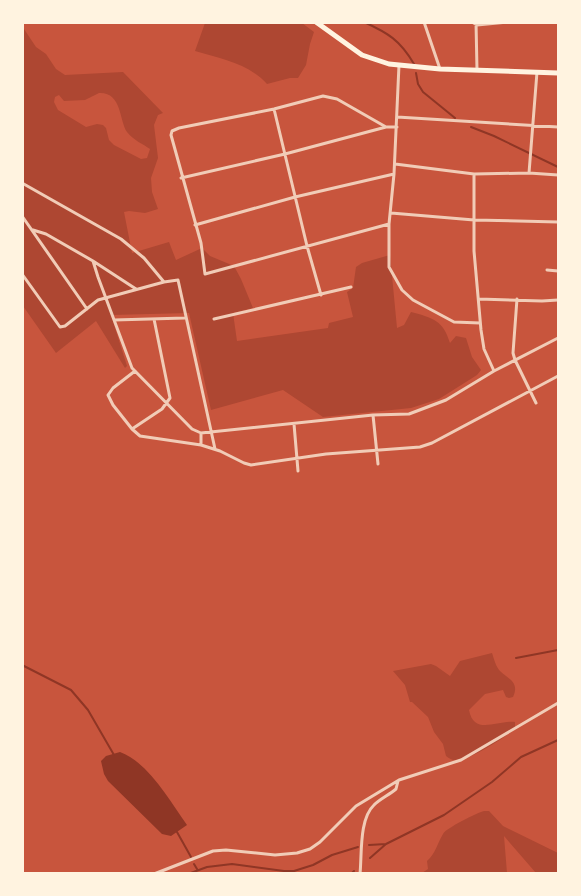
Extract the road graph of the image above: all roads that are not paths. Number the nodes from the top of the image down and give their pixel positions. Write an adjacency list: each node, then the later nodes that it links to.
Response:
1 (316, 22): 6 (main road)
2 (424, 22): 7 (street)
3 (472, 22): 5 (street)
4 (508, 22): 5 (street)
5 (476, 24): 8 (street)
6 (402, 66): 7 (main road); 12 (street)
7 (440, 68): 8 (main road)
8 (477, 70): 9 (main road)
9 (537, 72): 10 (main road); 13 (street)
10 (558, 73)
11 (274, 108): 16 (street); 17 (street); 23 (street)
12 (398, 117): 13 (street); 14 (street)
13 (533, 126): 15 (street); 19 (street)
14 (397, 127): 16 (street); 18 (street)
15 (558, 127)
16 (386, 128): 17 (street)
17 (285, 154): 23 (street); 25 (street)
18 (395, 164): 20 (street); 21 (street)
19 (529, 173): 21 (street); 22 (street)
20 (394, 174): 25 (street); 26 (street)
21 (474, 174): 28 (street)
22 (558, 175)
23 (181, 178): 31 (street)
24 (22, 183): 38 (street)
25 (295, 197): 31 (street); 33 (street)
26 (391, 213): 28 (street); 30 (street)
27 (22, 216): 32 (street)
28 (474, 220): 29 (street); 43 (street)
29 (558, 222)
30 (389, 224): 33 (street); 51 (street)
31 (195, 225): 33 (street)
32 (32, 230): 34 (street); 46 (street)
33 (307, 246): 41 (street)
34 (93, 261): 40 (street); 42 (street)
35 (547, 270): 36 (street)
36 (558, 271)
37 (22, 274): 46 (street)
38 (164, 282): 40 (street); 47 (street)
39 (351, 288): 41 (street)
40 (136, 289): 42 (street)
41 (321, 295): 49 (street)
42 (105, 297): 46 (street); 50 (street)
43 (479, 299): 44 (street); 51 (street)
44 (517, 299): 45 (street); 53 (street)
45 (558, 300)
46 (87, 309)
47 (185, 318): 48 (street); 64 (street)
48 (154, 319): 50 (street); 59 (street)
49 (214, 319)
50 (114, 320): 55 (street)
51 (480, 323): 54 (street)
52 (558, 338): 53 (street)
53 (514, 360): 54 (street); 57 (street)
54 (494, 371): 60 (street)
55 (135, 372): 59 (street); 62 (street)
56 (558, 376): 57 (street)
57 (530, 391): 58 (street); 67 (street)
58 (536, 403)
59 (167, 404): 62 (street); 63 (street)
60 (373, 415): 61 (street); 67 (street)
61 (294, 424): 64 (street); 68 (street)
62 (132, 429): 65 (street)
63 (201, 433): 64 (street); 65 (street)
64 (211, 433): 66 (street)
65 (201, 445): 66 (street)
66 (215, 449): 68 (street)
67 (376, 450): 68 (street); 69 (street)
68 (296, 458): 70 (street)
69 (378, 464)
70 (298, 471)
71 (558, 703): 72 (street)
72 (398, 781): 73 (street); 74 (street)
73 (154, 874)
74 (360, 874)

